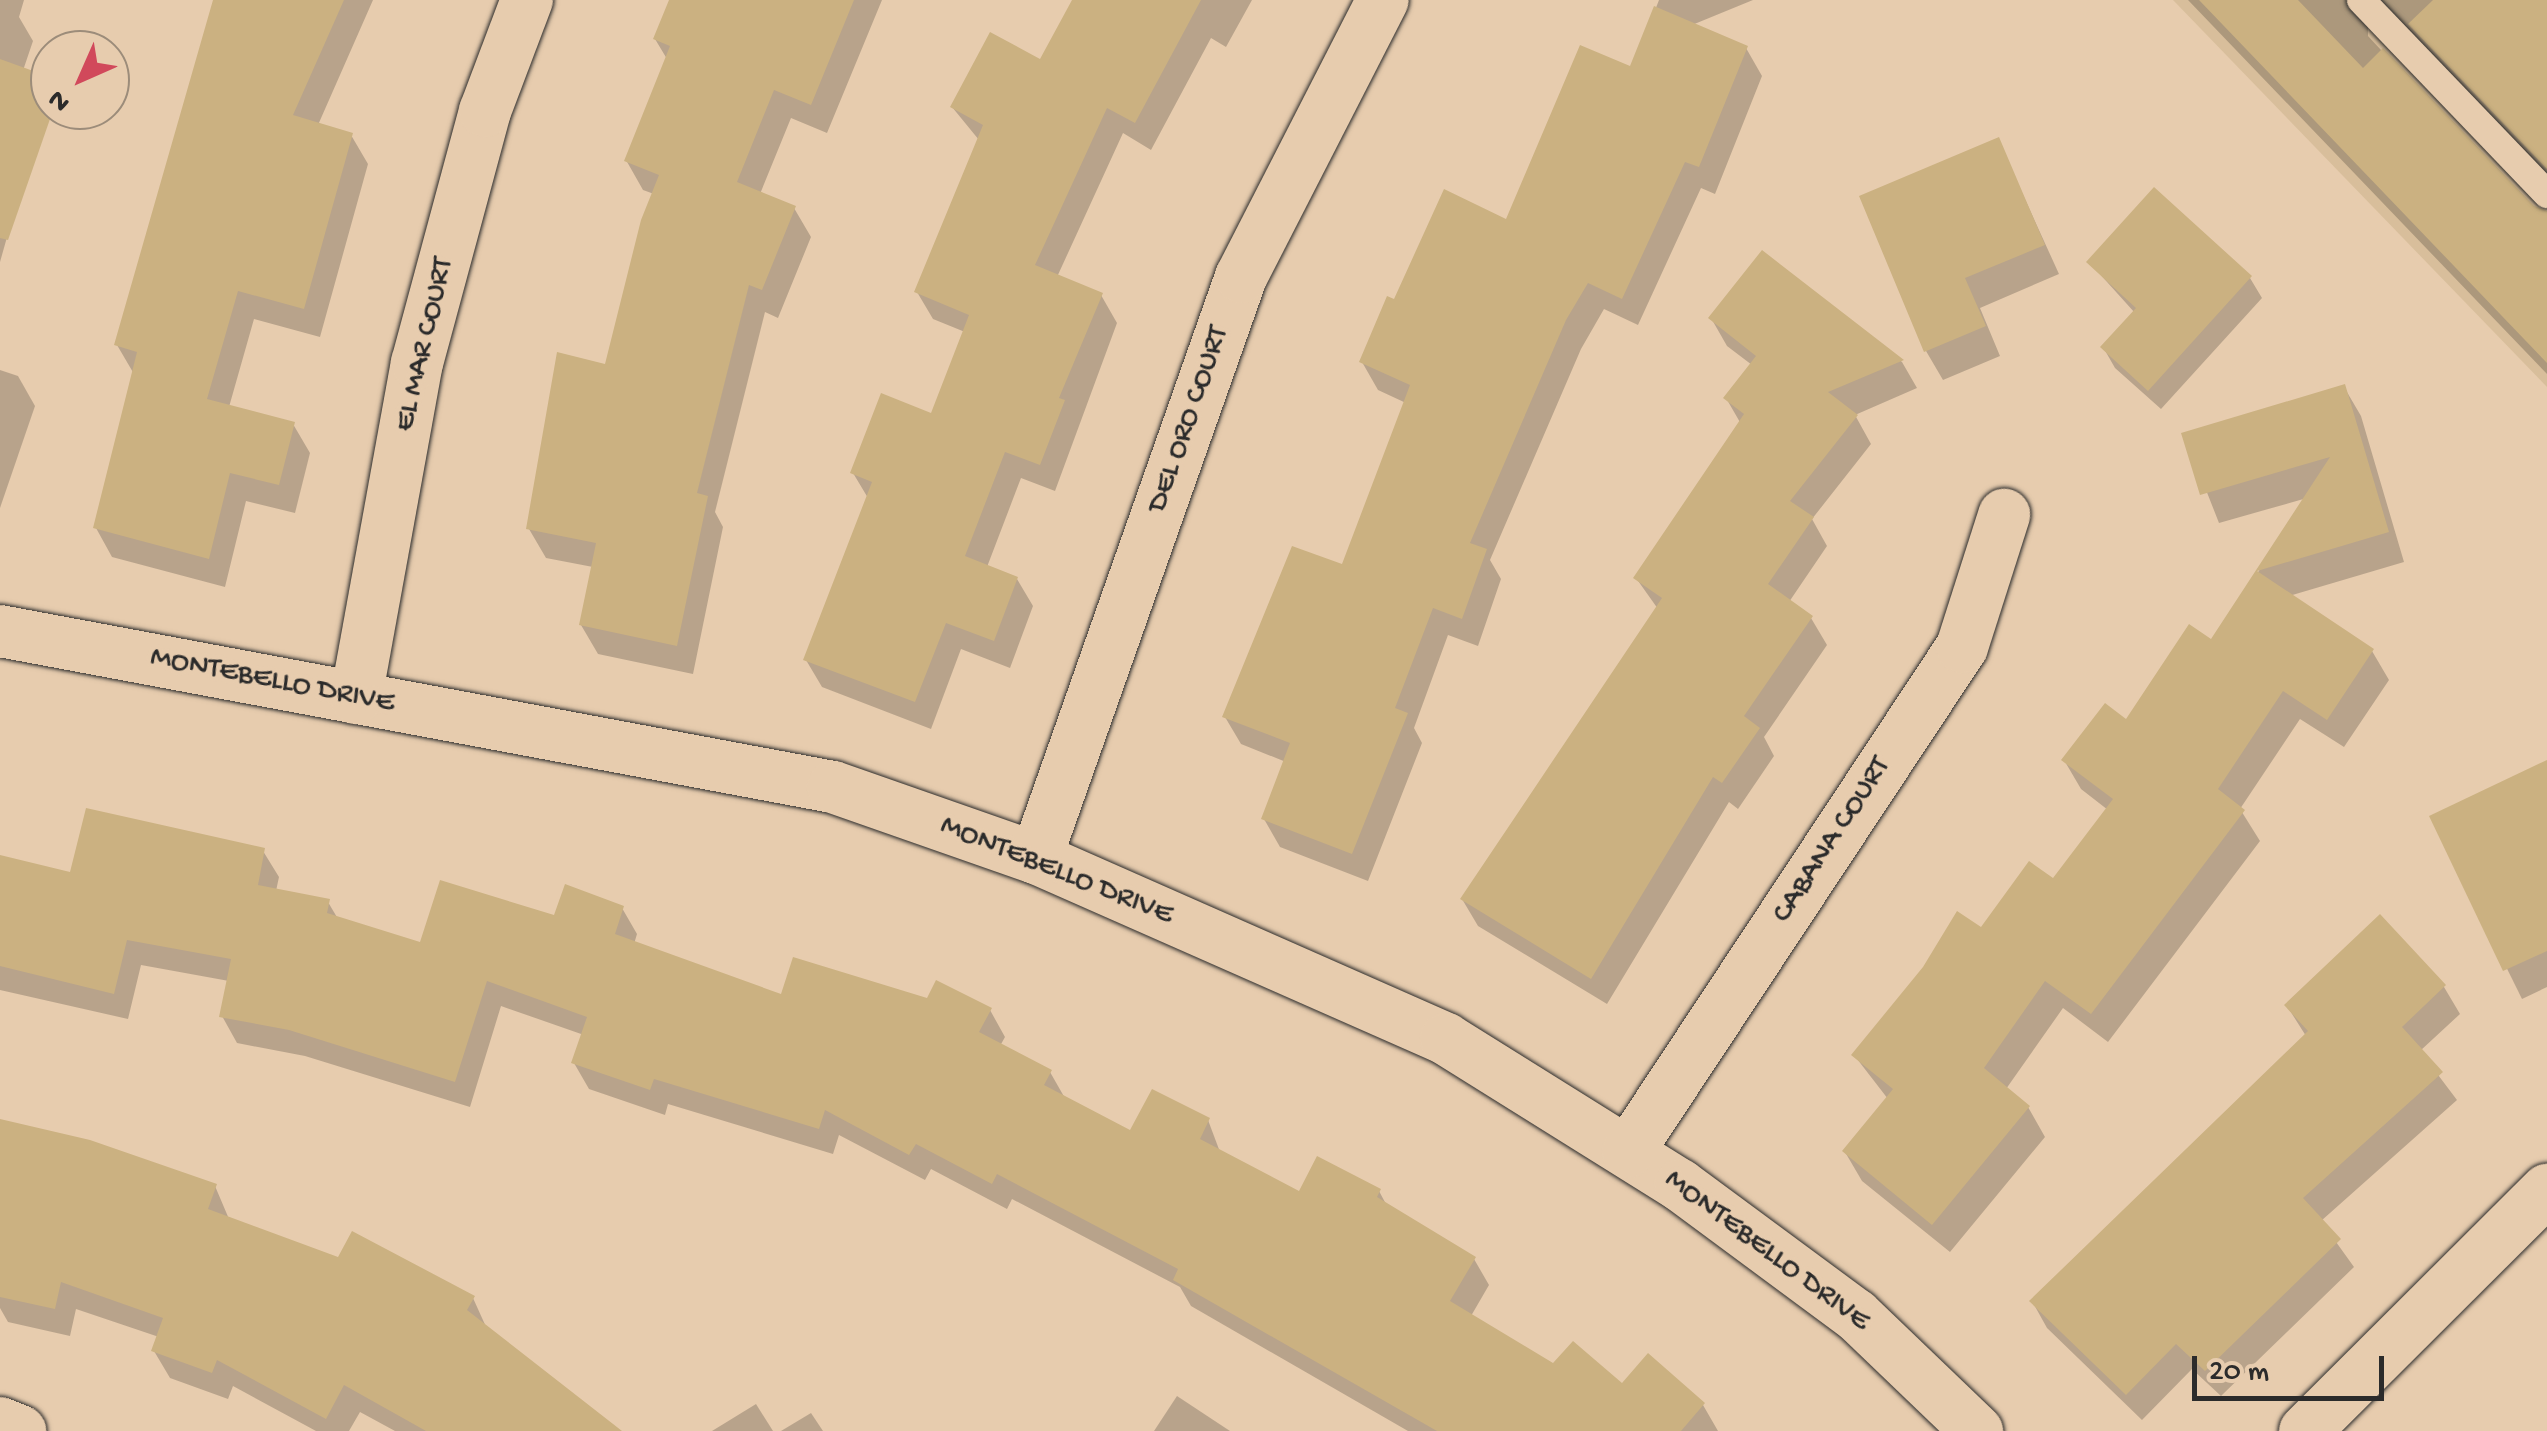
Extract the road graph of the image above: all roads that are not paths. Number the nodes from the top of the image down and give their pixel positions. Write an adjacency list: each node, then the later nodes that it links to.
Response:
1 (527, 0): 7 (street, EL MAR COURT)
2 (1383, 0): 8 (street, DEL ORO COURT)
3 (2363, 1): 4 (lane)
4 (2547, 194)
5 (2004, 514): 9 (street, CABANA COURT)
6 (0, 630): 7 (street, MONTEBELLO DRIVE)
7 (356, 698): 8 (street, MONTEBELLO DRIVE)
8 (1036, 858): 9 (street, MONTEBELLO DRIVE)
9 (1628, 1152): 13 (street, MONTEBELLO DRIVE)
10 (2547, 1190): 14 (street)
11 (0, 1424): 12 (street)
12 (20, 1431)
13 (1977, 1431)
14 (2306, 1431)

